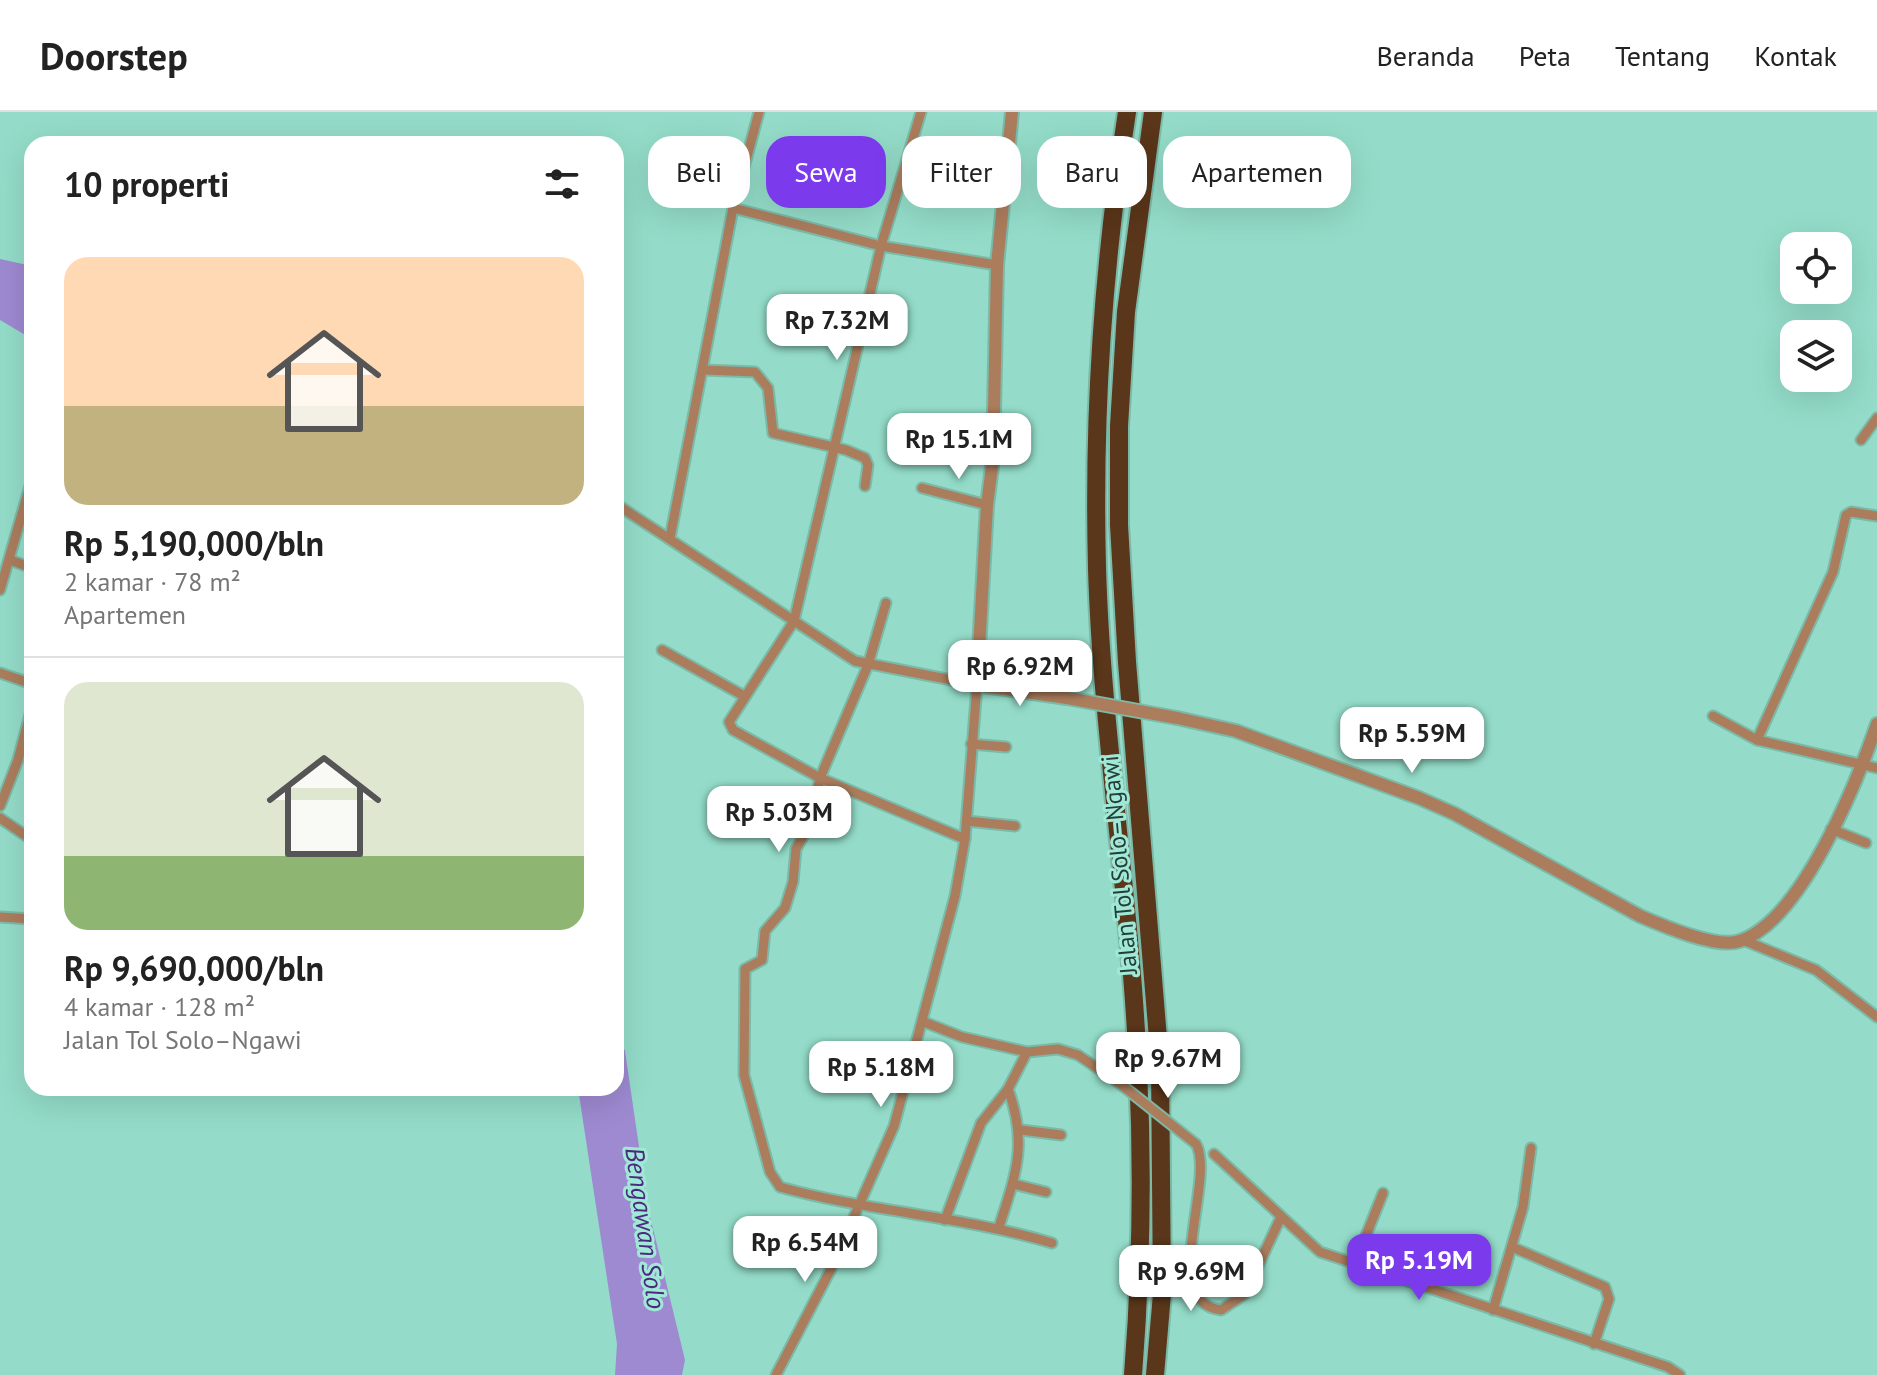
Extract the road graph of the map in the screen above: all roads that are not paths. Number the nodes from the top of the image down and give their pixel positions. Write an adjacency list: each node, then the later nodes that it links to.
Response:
1 (759, 112): 6 (street)
2 (921, 112): 8 (street)
3 (1012, 112): 9 (street)
4 (1127, 112): 75 (highway, Jalan Tol Solo–Ngawi)
5 (1153, 112): 76 (highway, Jalan Tol Solo–Ngawi)
6 (750, 145)
7 (733, 208): 8 (street); 10 (street)
8 (881, 246): 9 (street); 13 (street)
9 (997, 265): 15 (street)
10 (704, 370): 13 (street); 22 (street)
11 (1877, 418): 12 (street)
12 (1861, 440)
13 (834, 447): 16 (street); 27 (street)
14 (942, 449): 15 (street)
15 (993, 459): 18 (street)
16 (865, 486)
17 (922, 488): 18 (street)
18 (987, 505): 32 (street)
19 (624, 509): 22 (street)
20 (24, 515): 23 (street)
21 (1877, 516): 37 (street)
22 (670, 538): 27 (street)
23 (10, 560): 24 (street); 25 (street)
24 (24, 565)
25 (0, 590)
26 (886, 603): 29 (street)
27 (794, 621): 29 (street); 33 (street)
28 (662, 650): 33 (street)
29 (868, 665): 32 (street); 42 (street)
30 (0, 673): 31 (street)
31 (24, 681)
32 (977, 685): 38 (street); 53 (street, bridge)
33 (744, 696): 42 (street)
34 (1713, 716): 37 (street)
35 (1877, 724): 40 (street)
36 (24, 737): 43 (street)
37 (1757, 740): 40 (street)
38 (971, 744): 39 (street); 45 (street)
39 (1006, 747)
40 (1863, 764): 41 (street); 47 (street)
41 (1877, 768)
42 (820, 778): 49 (street); 65 (street)
43 (0, 806)
44 (0, 818): 48 (street)
45 (967, 821): 46 (street); 49 (street)
46 (1015, 826)
47 (1831, 829): 50 (street); 53 (street)
48 (24, 834)
49 (965, 839): 55 (street)
50 (1866, 843)
51 (0, 917): 52 (street)
52 (24, 918)
53 (1743, 940): 54 (street)
54 (1877, 1017)
55 (924, 1022): 56 (street); 65 (street)
56 (1027, 1052): 57 (street); 66 (street, bridge)
57 (1008, 1089): 58 (street); 67 (street)
58 (1021, 1130): 59 (street); 62 (street)
59 (1061, 1135)
60 (1531, 1148): 70 (street)
61 (1214, 1154): 66 (street)
62 (1013, 1184): 63 (street); 68 (street)
63 (1046, 1192)
64 (1383, 1193): 71 (street)
65 (857, 1204): 67 (street); 74 (street)
66 (1280, 1219): 71 (street)
67 (945, 1220): 68 (street)
68 (999, 1227): 69 (street)
69 (1052, 1243)
70 (1512, 1247): 72 (street); 73 (street)
71 (1355, 1263): 72 (street)
72 (1493, 1310): 73 (street)
73 (1594, 1344): 77 (street)
74 (776, 1375)
75 (1133, 1375)
76 (1155, 1375)
77 (1680, 1375)

